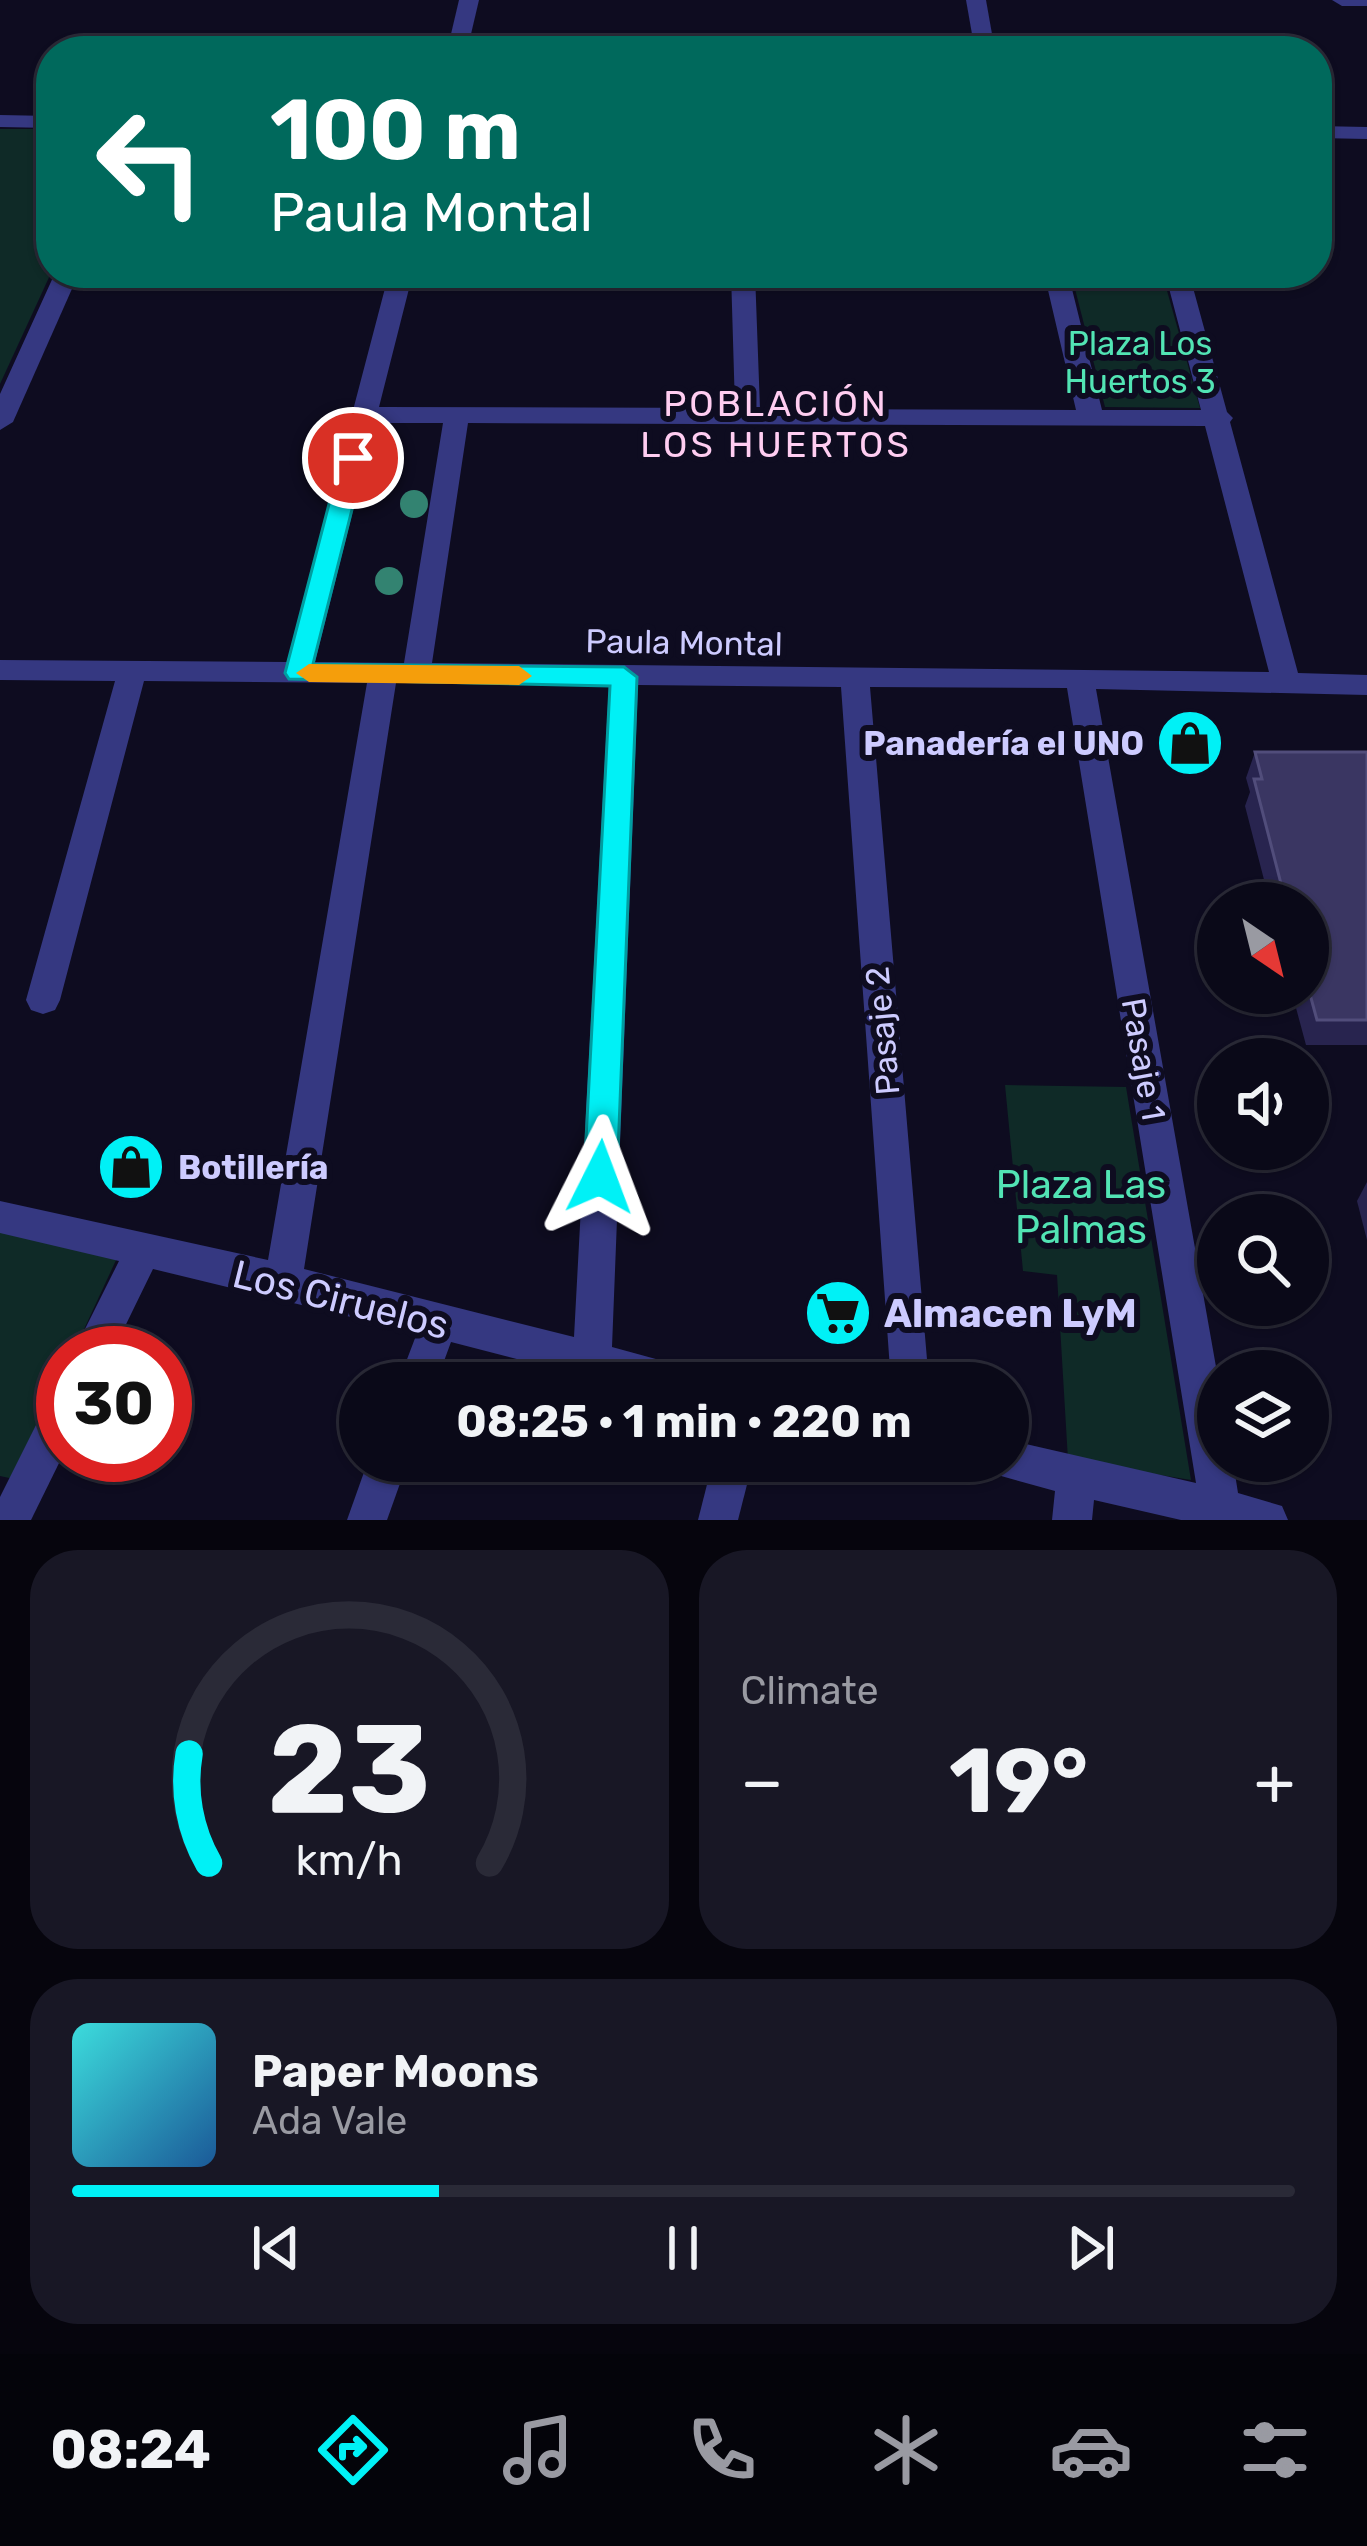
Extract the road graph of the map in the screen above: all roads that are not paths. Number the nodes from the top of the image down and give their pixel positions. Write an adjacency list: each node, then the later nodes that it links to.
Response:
1 (469, 0): 5 (street)
2 (976, 0): 6 (street)
3 (1342, 0): 4 (street)
4 (1367, 0)
5 (461, 36)
6 (982, 36)
7 (0, 121): 8 (street)
8 (36, 122)
9 (1332, 132): 10 (street)
10 (1367, 133)
11 (60, 288): 17 (street)
12 (397, 288): 16 (street)
13 (744, 288): 19 (street)
14 (1060, 288): 20 (street)
15 (1181, 288): 21 (street)
16 (364, 415): 18 (street); 24 (street)
17 (1, 416)
18 (457, 416): 19 (street); 25 (street)
19 (748, 417): 20 (street)
20 (1091, 418): 21 (street)
21 (1220, 418): 29 (street)
22 (0, 670): 23 (street, Paula Montal)
23 (132, 671): 24 (street, Paula Montal); 31 (street)
24 (298, 673): 25 (street, Paula Montal)
25 (399, 674): 26 (street, Paula Montal); 34 (street)
26 (624, 677): 28 (street, Paula Montal); 37 (street)
27 (1080, 678): 28 (street, Paula Montal); 29 (street, Paula Montal); 46 (street, Pasaje 1)
28 (855, 680): 40 (street, Pasaje 2)
29 (1287, 684): 30 (street, Paula Montal)
30 (1367, 685)
31 (43, 1000)
32 (0, 1216): 33 (street, Los Ciruelos)
33 (142, 1250): 34 (street, Los Ciruelos); 36 (street)
34 (283, 1281): 35 (street, Los Ciruelos)
35 (439, 1324): 37 (street, Los Ciruelos); 38 (street)
36 (105, 1326)
37 (592, 1359): 39 (street, Los Ciruelos)
38 (425, 1362)
39 (603, 1362)
40 (908, 1362)
41 (1029, 1466): 43 (street)
42 (36, 1468): 47 (street)
43 (1076, 1478): 46 (street); 50 (street)
44 (381, 1482): 48 (street)
45 (728, 1482): 49 (street)
46 (1221, 1510): 51 (street)
47 (10, 1520)
48 (367, 1520)
49 (718, 1520)
50 (1072, 1520)
51 (1268, 1520)

